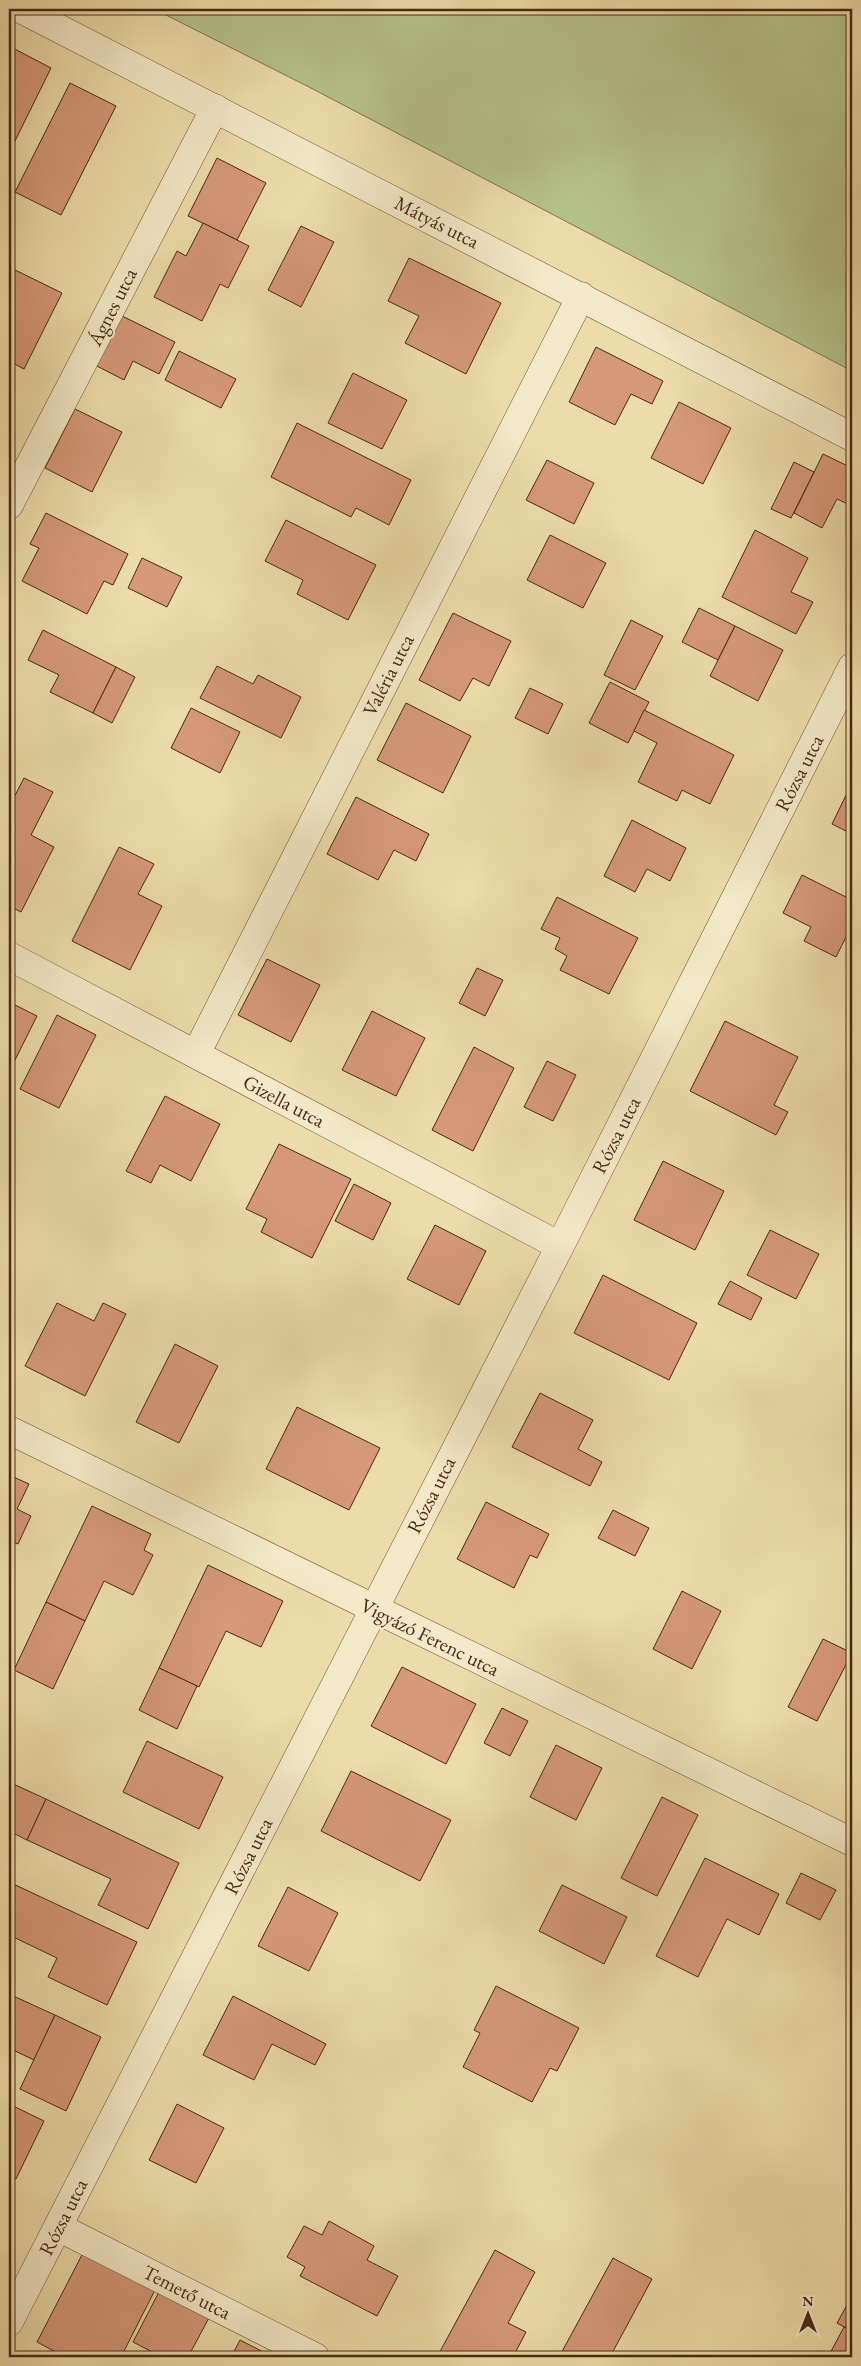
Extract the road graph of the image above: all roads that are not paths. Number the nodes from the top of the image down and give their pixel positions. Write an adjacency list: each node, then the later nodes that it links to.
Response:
1 (21, 9): 2 (street, Mátyás utca)
2 (215, 108): 3 (street, Mátyás utca); 5 (street, Ágnes utca)
3 (581, 296): 4 (street, Mátyás utca); 8 (street, Valéria utca)
4 (852, 437)
5 (9, 505)
6 (852, 667): 9 (street, Rózsa utca)
7 (9, 956): 8 (street, Gizella utca)
8 (196, 1054): 9 (street, Gizella utca)
9 (560, 1246): 11 (street, Rózsa utca)
10 (9, 1430): 11 (street, Vigyázó Ferenc utca)
11 (372, 1609): 12 (street, Vigyázó Ferenc utca); 13 (street, Rózsa utca)
12 (852, 1842)
13 (58, 2227): 14 (street, Rózsa utca); 15 (street, Temető utca)
14 (9, 2322)
15 (315, 2357)

